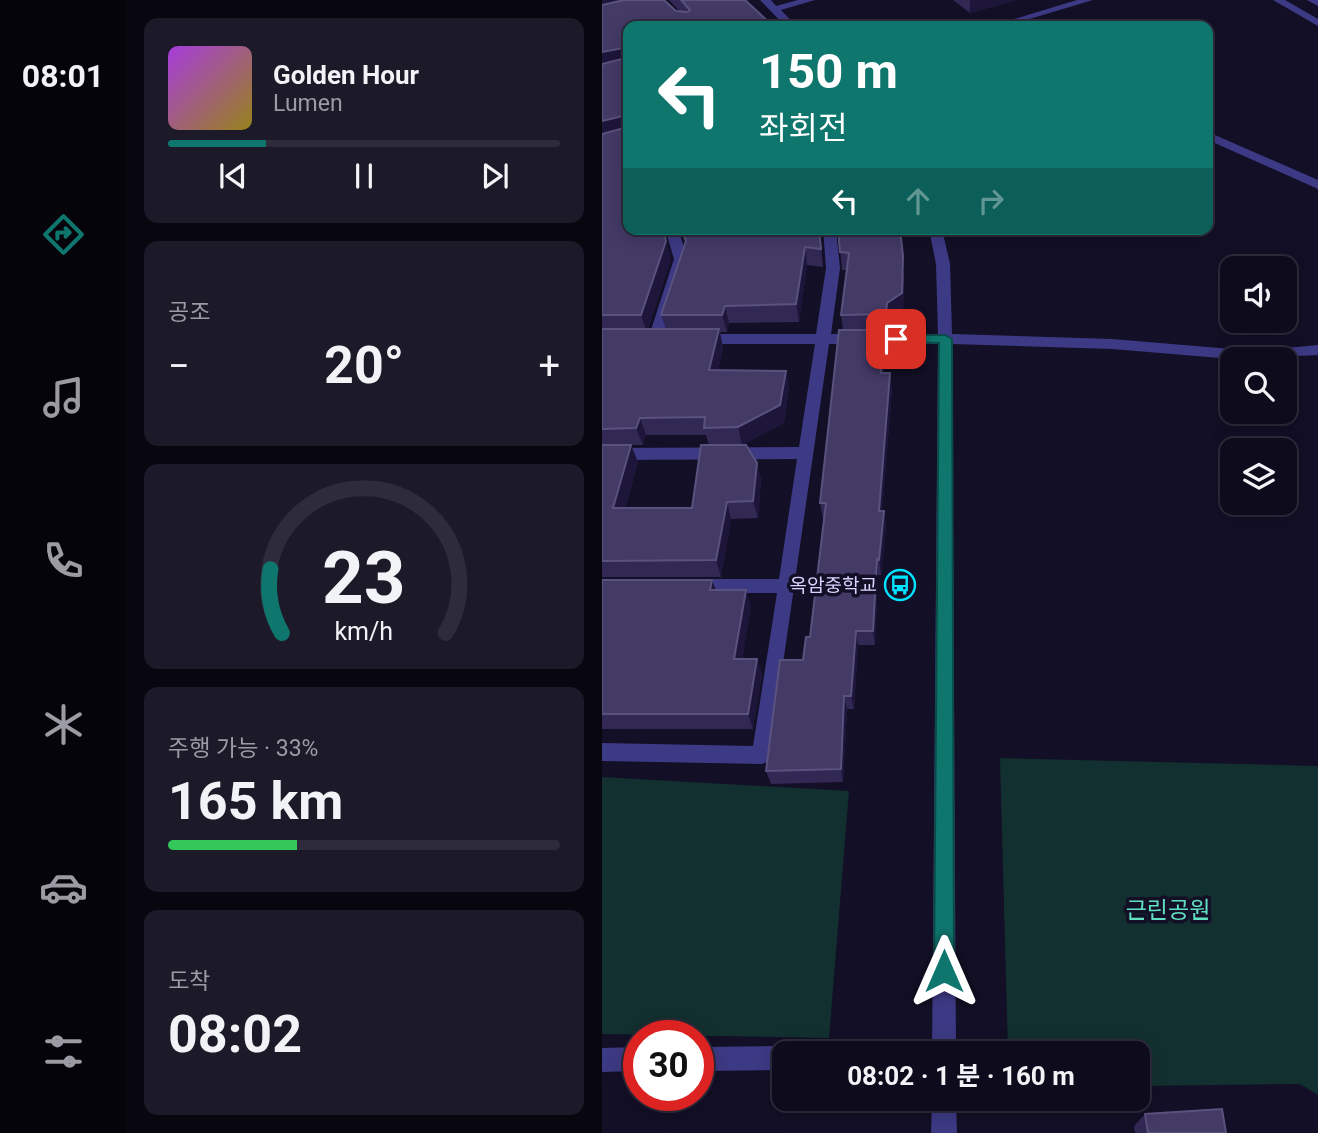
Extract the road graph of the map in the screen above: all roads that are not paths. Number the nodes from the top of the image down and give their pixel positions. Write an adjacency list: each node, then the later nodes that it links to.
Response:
1 (765, 0): 7 (street)
2 (810, 0): 7 (street)
3 (1088, 0): 9 (street)
4 (1278, 0): 10 (street)
5 (1312, 0): 6 (street)
6 (1318, 3)
7 (775, 9): 8 (street)
8 (786, 21)
9 (1027, 21)
10 (1318, 23)
11 (1213, 138): 12 (street)
12 (1318, 185)
13 (673, 235): 16 (street)
14 (830, 235): 16 (street)
15 (936, 235): 17 (street)
16 (823, 339): 17 (street); 19 (street)
17 (945, 339): 18 (street); 24 (street)
18 (1318, 350)
19 (806, 453): 20 (street); 22 (street)
20 (602, 454)
21 (681, 586): 22 (street)
22 (787, 586): 23 (street)
23 (602, 752)
24 (944, 1041)
25 (772, 1058): 27 (street)
26 (623, 1059): 28 (street)
27 (714, 1059)
28 (602, 1060)
29 (944, 1111): 30 (street)
30 (944, 1133)

